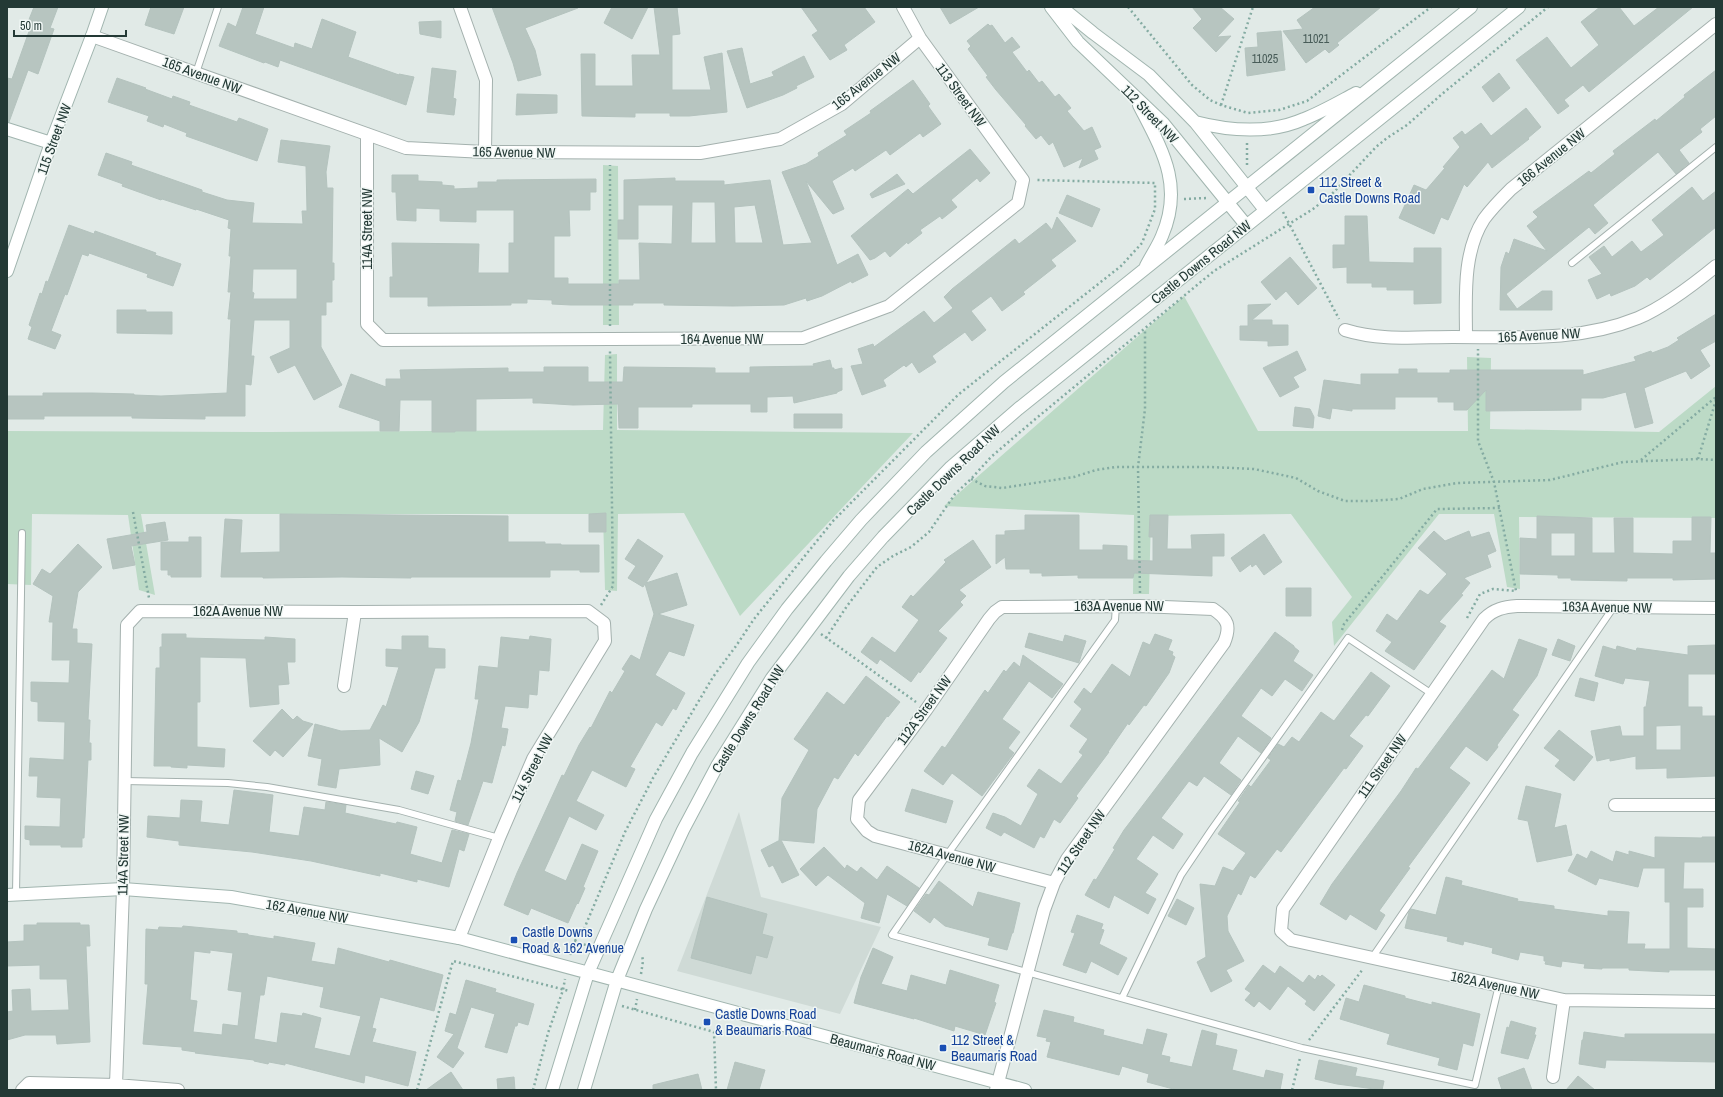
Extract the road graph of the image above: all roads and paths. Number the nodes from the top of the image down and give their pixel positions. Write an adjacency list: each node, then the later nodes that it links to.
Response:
1 (102, 7): 14 (street, 115 Street NW)
2 (218, 7): 16 (lane)
3 (460, 7): 26 (street)
4 (903, 7): 15 (street, 113 Street NW)
5 (1051, 7): 18 (street, 112 Street NW)
6 (1061, 7): 20 (street, 112 Street NW)
7 (1128, 7): 19 (path)
8 (1254, 7): 19 (path)
9 (1431, 7): 19 (path)
10 (1471, 7): 17 (street, Castle Downs Road NW)
11 (1519, 7): 36 (street, Castle Downs Road NW)
12 (1548, 7): 37 (path)
13 (1716, 24): 46 (street, 166 Avenue NW)
14 (92, 36): 16 (street, 165 Avenue NW); 24 (street, 115 Street NW)
15 (920, 38): 27 (street, 165 Avenue NW); 29 (street, 113 Street NW)
16 (196, 73): 22 (street, 165 Avenue NW)
17 (1377, 83): 20 (street); 30 (street, Castle Downs Road NW)
18 (1135, 98): 34 (street, 112 Street NW); 42 (street)
19 (1221, 106)
20 (1195, 122): 30 (street, 112 Street NW)
21 (7, 129): 24 (street)
22 (367, 134): 26 (street, 165 Avenue NW); 43 (street, 114A Street NW)
23 (1248, 137): 28 (path)
24 (51, 143): 41 (street, 115 Street NW)
25 (1716, 147): 39 (lane)
26 (484, 152): 27 (street, 165 Avenue NW)
27 (610, 153): 48 (path)
28 (1247, 168)
29 (1023, 180): 32 (path); 48 (street, 164 Avenue NW)
30 (1247, 188): 34 (street, Castle Downs Road NW); 36 (street, 112 Street NW)
31 (1210, 195): 33 (path)
32 (1155, 198)
33 (1181, 199)
34 (1228, 204): 38 (street, 112 Street NW); 42 (street, Castle Downs Road NW)
35 (1280, 208): 37 (path)
36 (1265, 210): 38 (street, Castle Downs Road NW)
37 (1289, 224): 44 (path); 45 (path)
38 (1246, 226): 94 (street, Castle Downs Road NW)
39 (1572, 263)
40 (1716, 266): 47 (street, 165 Avenue NW)
41 (7, 271)
42 (1143, 271): 92 (street, Castle Downs Road NW)
43 (367, 324): 48 (street, 164 Avenue NW)
44 (1145, 328): 53 (path); 54 (path)
45 (1345, 330): 46 (street, 165 Avenue NW)
46 (1466, 337): 47 (street, 165 Avenue NW)
47 (1479, 337): 55 (path)
48 (610, 339): 68 (path)
49 (1716, 399): 50 (path); 51 (path)
50 (1698, 459): 51 (path); 52 (path)
51 (1640, 460): 55 (path)
52 (1716, 460)
53 (1138, 467): 54 (path); 55 (path); 60 (path)
54 (972, 479): 72 (path)
55 (1494, 482): 56 (path)
56 (1500, 508): 64 (path); 73 (path)
57 (133, 512): 66 (path)
58 (22, 532): 85 (lane)
59 (1116, 606): 60 (street, 163A Avenue NW); 61 (street, 163A Avenue NW); 82 (lane)
60 (1140, 606): 70 (street, 163A Avenue NW)
61 (1002, 607): 76 (street, 112A Street NW)
62 (1613, 608): 63 (street, 163A Avenue NW); 65 (street, 163A Avenue NW); 89 (lane)
63 (1716, 608)
64 (1471, 609)
65 (1498, 609): 75 (street, 111 Street NW)
66 (151, 611): 67 (street, 162A Avenue NW); 69 (street, 162A Avenue NW)
67 (355, 612): 68 (street, 162A Avenue NW); 74 (street)
68 (591, 613): 81 (street, 114 Street NW)
69 (127, 624): 77 (street, 114A Street NW)
70 (1228, 624): 83 (street, 112 Street NW)
71 (818, 632): 72 (path)
72 (826, 638): 76 (path)
73 (1348, 638): 75 (lane); 97 (lane)
74 (344, 686)
75 (1432, 694): 86 (street, 111 Street NW)
76 (926, 710): 80 (street, 112A Street NW)
77 (124, 781): 81 (lane); 84 (street, 114A Street NW)
78 (1616, 805): 79 (street)
79 (1716, 805)
80 (858, 819): 82 (street, 162A Avenue NW)
81 (499, 838): 87 (street, 114 Street NW)
82 (947, 855): 83 (street, 162A Avenue NW); 91 (lane)
83 (1054, 883): 91 (street, 112 Street NW)
84 (123, 889): 85 (street, 162 Avenue NW); 87 (street, 162 Avenue NW); 103 (street, 114A Street NW)
85 (12, 894)
86 (1281, 931): 89 (street, 162A Avenue NW)
87 (459, 938): 92 (street, 162 Avenue NW)
88 (641, 953): 90 (path)
89 (1372, 958): 95 (street, 162A Avenue NW); 101 (path)
90 (643, 961)
91 (1027, 972): 97 (lane); 104 (street, 112 Street NW)
92 (588, 973): 93 (street, 162 Avenue NW); 108 (street, Castle Downs Road NW)
93 (602, 976): 94 (street, Beaumaris Road NW)
94 (617, 980): 104 (street, Beaumaris Road NW); 109 (street, Castle Downs Road NW)
95 (1499, 986): 98 (street, 162A Avenue NW); 101 (lane)
96 (563, 990): 107 (path)
97 (1122, 998): 101 (lane)
98 (1564, 1000): 99 (street, 162A Avenue NW); 102 (street)
99 (1716, 1002)
100 (635, 1010): 110 (path)
101 (1302, 1048): 112 (path)
102 (1553, 1077)
103 (116, 1085): 105 (street); 106 (street)
104 (996, 1086): 111 (street, Beaumaris Road NW)
105 (26, 1087)
106 (178, 1090)
107 (417, 1090)
108 (552, 1090)
109 (584, 1090)
110 (716, 1090)
111 (1025, 1090)
112 (1292, 1090)

